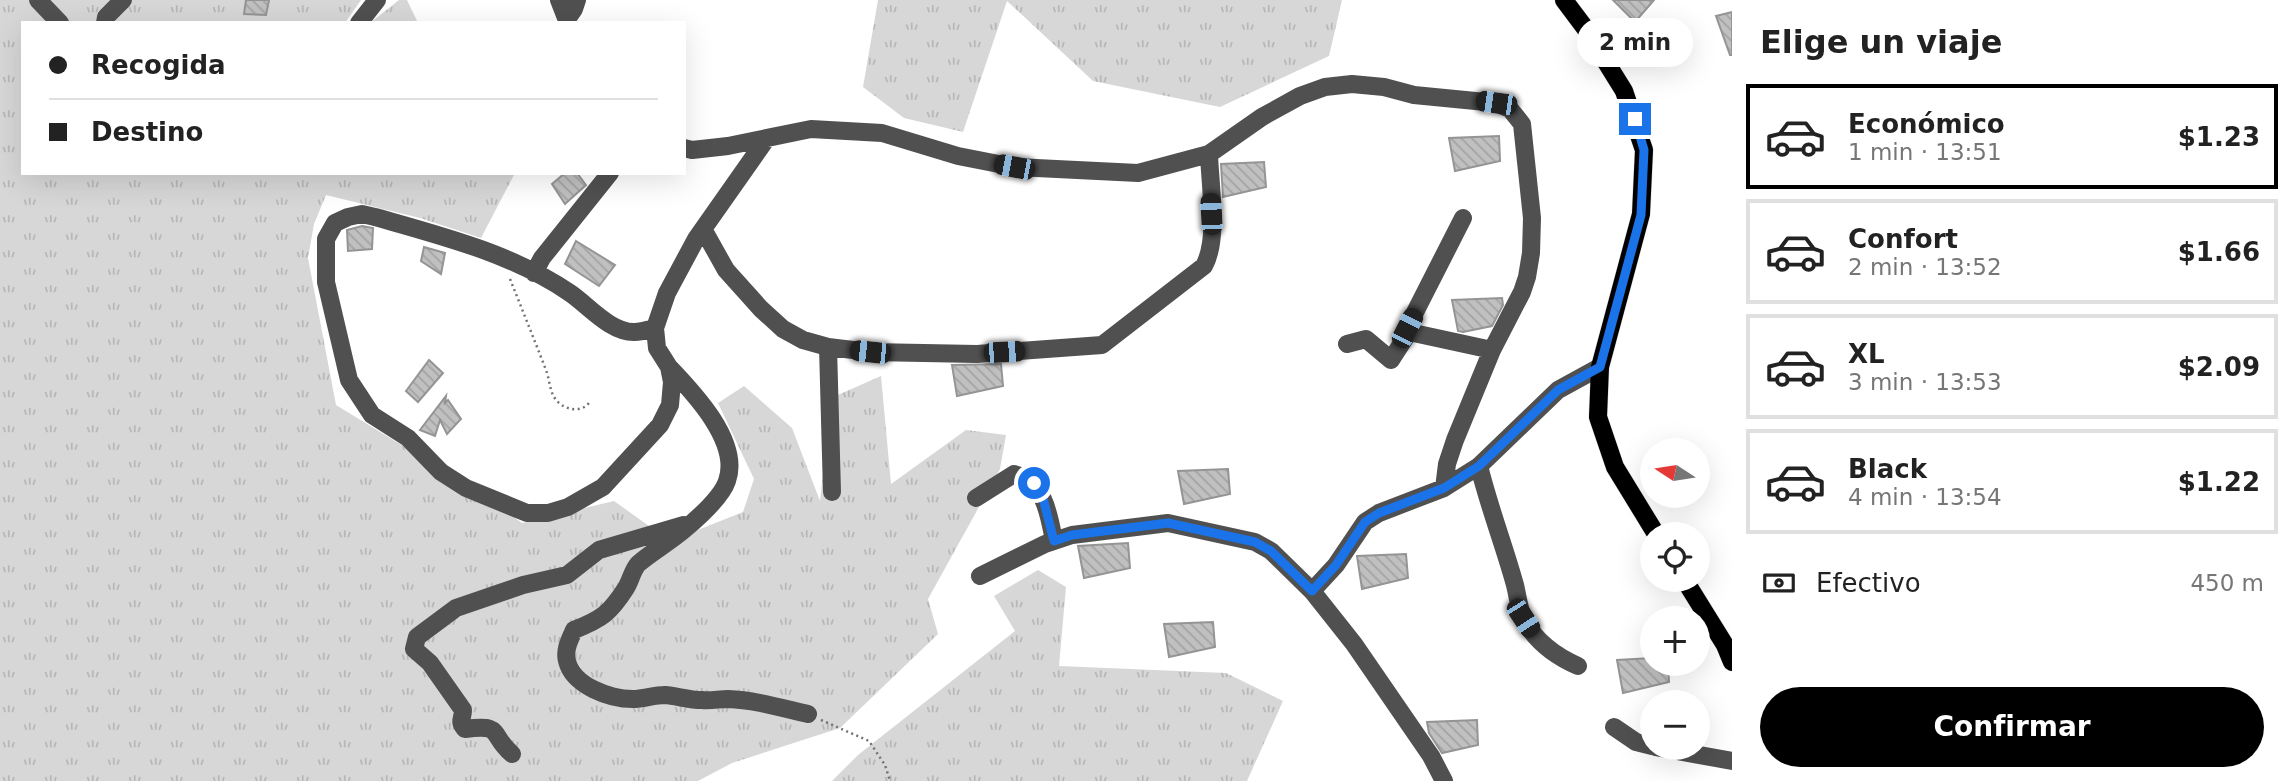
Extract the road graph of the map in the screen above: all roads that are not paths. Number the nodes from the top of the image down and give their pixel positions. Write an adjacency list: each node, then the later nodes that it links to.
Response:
1 (38, 0): 7 (street)
2 (123, 0): 8 (street)
3 (377, 0): 9 (street)
4 (559, 0): 10 (street)
5 (577, 0): 10 (street)
6 (1564, 0): 24 (main road)
7 (58, 21)
8 (105, 21)
9 (361, 21)
10 (568, 21)
11 (767, 138): 12 (street); 13 (street); 16 (street)
12 (686, 148)
13 (1209, 154): 21 (street); 22 (street)
14 (608, 175): 17 (street)
15 (1463, 218): 19 (street)
16 (703, 229): 18 (street); 21 (street)
17 (534, 274): 18 (street); 23 (street)
18 (655, 328): 23 (street)
19 (1409, 332): 20 (street); 22 (street)
20 (1347, 344)
21 (828, 347): 27 (street)
22 (1492, 350): 26 (street)
23 (668, 367): 30 (street)
24 (1600, 367): 25 (street); 29 (main road)
25 (1479, 466): 26 (street); 36 (street)
26 (1444, 488): 33 (street)
27 (832, 492)
28 (976, 498): 31 (street)
29 (1649, 522)
30 (691, 523): 37 (street); 40 (street)
31 (1054, 541): 32 (street); 33 (street)
32 (980, 576)
33 (1312, 591): 43 (street)
34 (1692, 592): 35 (main road)
35 (1732, 662)
36 (1578, 666)
37 (808, 713)
38 (1614, 727): 39 (street)
39 (1640, 743)
40 (512, 754)
41 (1710, 757): 42 (street)
42 (1732, 761)
43 (1444, 781)

